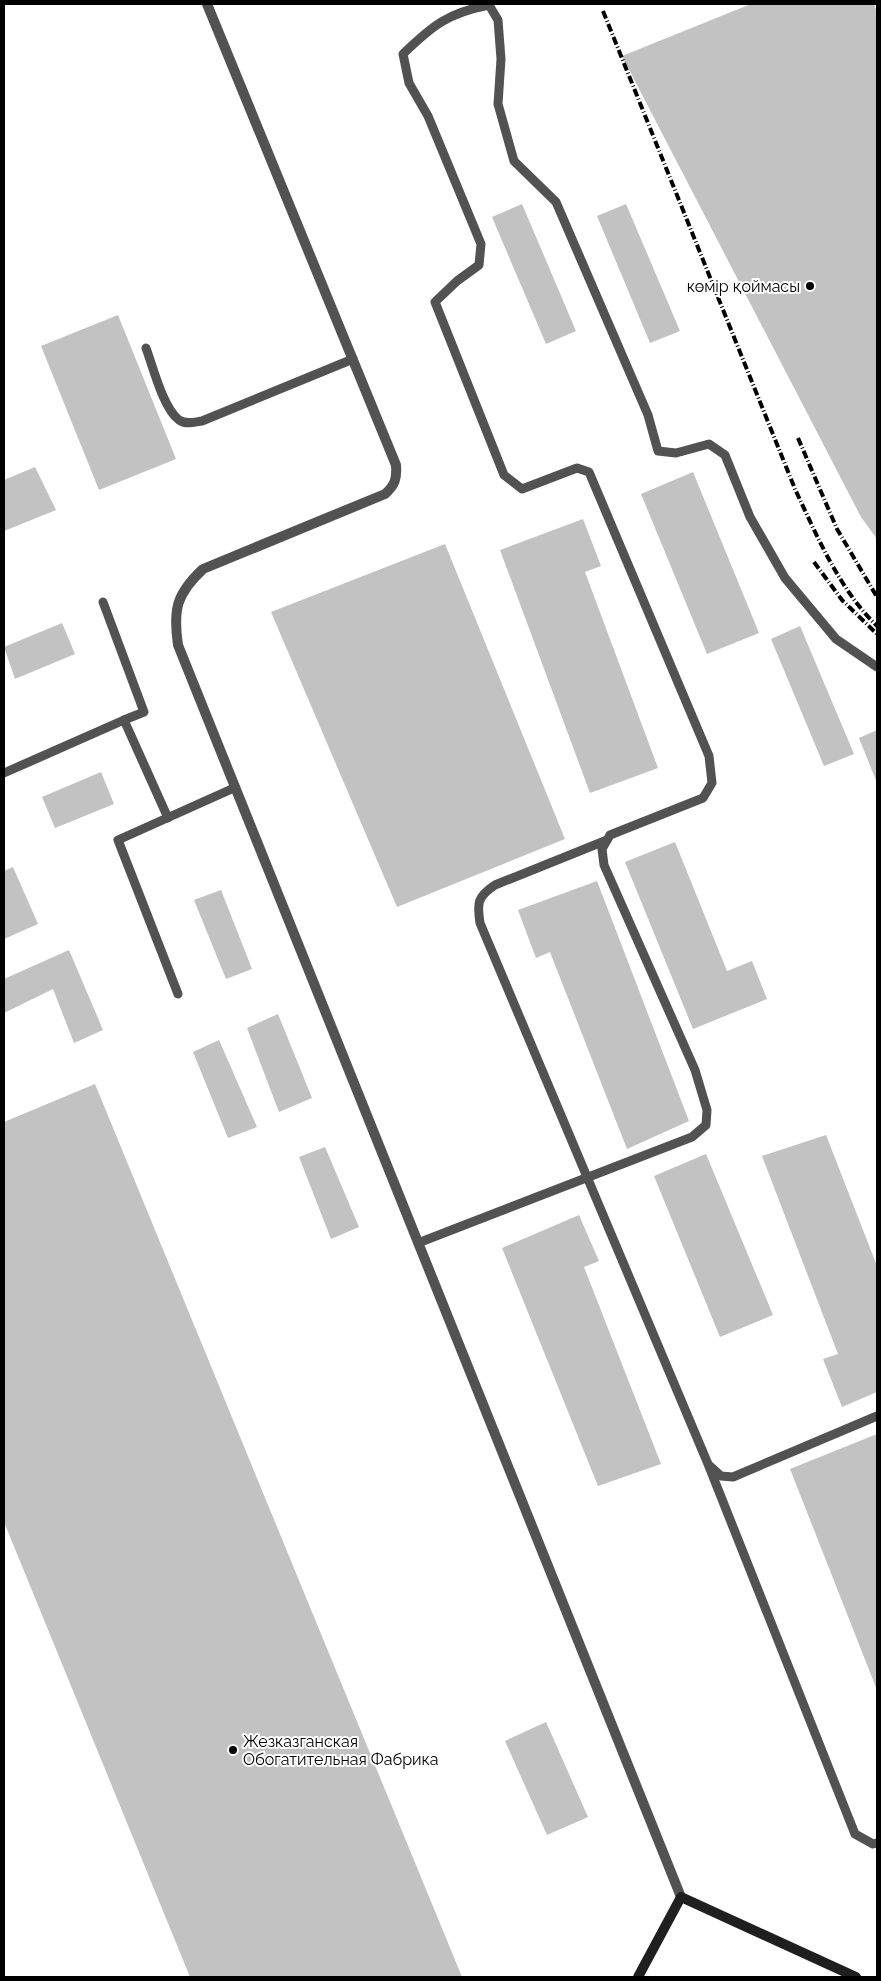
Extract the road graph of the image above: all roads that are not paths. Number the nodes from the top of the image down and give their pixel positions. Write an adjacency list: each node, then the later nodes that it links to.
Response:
1 (207, 4): 3 (street)
2 (146, 348): 3 (lane)
3 (352, 359): 8 (street)
4 (103, 602): 6 (lane)
5 (877, 667): 10 (lane)
6 (124, 720): 7 (lane); 9 (lane)
7 (4, 773)
8 (234, 788): 9 (lane); 13 (street)
9 (168, 818): 11 (lane)
10 (607, 840): 12 (lane); 12 (lane)
11 (178, 994)
12 (588, 1178): 13 (lane); 15 (lane)
13 (418, 1244): 17 (street)
14 (877, 1416): 15 (lane)
15 (708, 1464): 16 (lane)
16 (877, 1843)
17 (681, 1897): 18 (main road); 19 (main road)
18 (839, 1973): 20 (main road)
19 (638, 1977)
20 (856, 1977)

